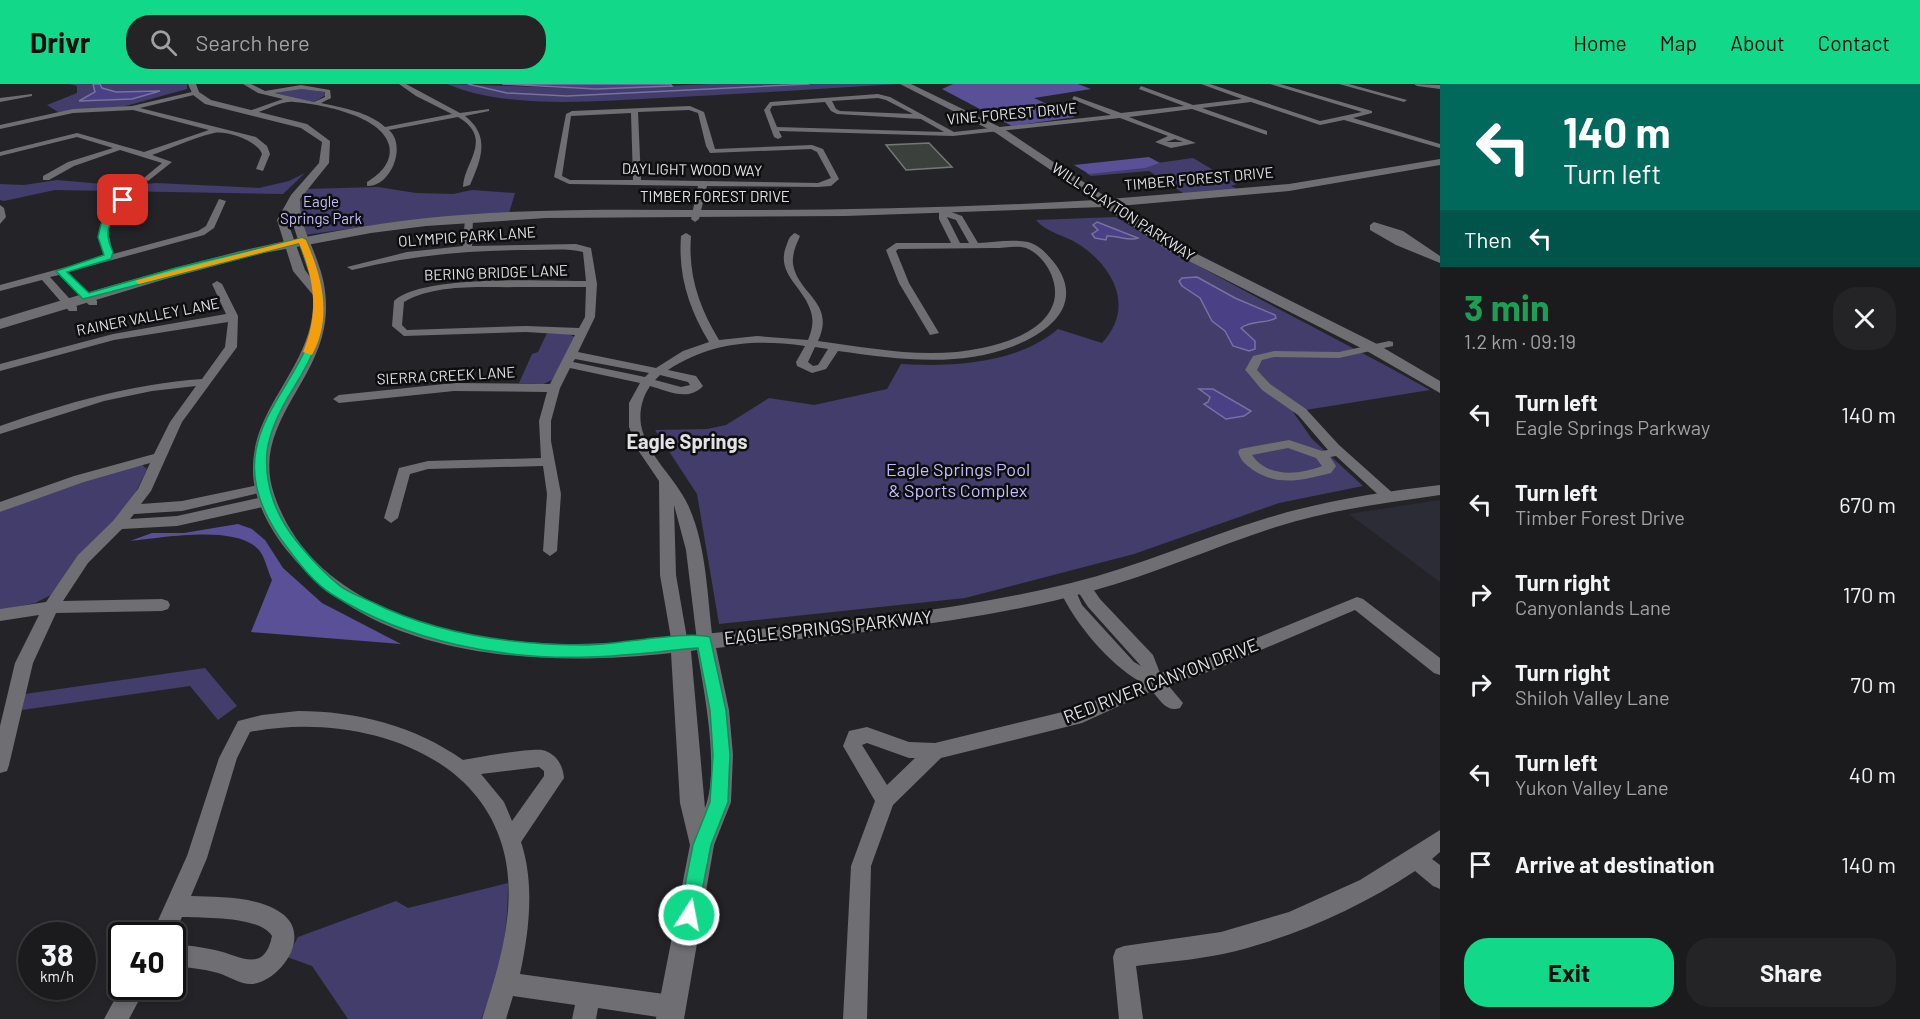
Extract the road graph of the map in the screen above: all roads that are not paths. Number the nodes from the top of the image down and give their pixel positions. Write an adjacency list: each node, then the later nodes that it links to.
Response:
1 (246, 84): 12 (street)
2 (402, 84): 28 (street)
3 (904, 84): 13 (main road, WILL CLAYTON PARKWAY)
4 (920, 84): 13 (main road, WILL CLAYTON PARKWAY)
5 (1204, 84): 20 (street)
6 (1273, 84): 31 (street)
7 (1342, 84): 21 (street)
8 (1417, 84): 10 (street)
9 (1141, 88): 25 (street)
10 (1438, 88)
11 (194, 89): 23 (street); 27 (street)
12 (262, 93): 15 (street); 22 (street)
13 (933, 93): 36 (main road, WILL CLAYTON PARKWAY)
14 (30, 95): 19 (street)
15 (280, 98): 17 (street); 27 (street)
16 (1074, 98): 30 (street)
17 (289, 99): 22 (street); 27 (street)
18 (826, 99): 29 (street); 29 (street); 34 (street)
19 (0, 100)
20 (1251, 100): 25 (street, VINE FOREST DRIVE); 31 (street)
21 (1404, 100)
22 (314, 104): 33 (street)
23 (133, 108): 32 (street); 35 (street)
24 (630, 108): 41 (street); 52 (street); 52 (street, DAYLIGHT WOOD WAY)
25 (1197, 108): 30 (street, VINE FOREST DRIVE); 37 (street)
26 (487, 110): 28 (street)
27 (244, 112): 56 (street)
28 (460, 115): 33 (street); 55 (street)
29 (925, 117): 38 (street)
30 (1120, 117): 36 (street, VINE FOREST DRIVE); 39 (street)
31 (1346, 118): 40 (street)
32 (2, 124)
33 (384, 129): 53 (street)
34 (775, 129): 38 (street, VINE FOREST DRIVE); 41 (street)
35 (215, 130): 44 (street); 46 (street)
36 (1005, 130): 38 (street, VINE FOREST DRIVE); 59 (main road, WILL CLAYTON PARKWAY); 59 (main road, WILL CLAYTON PARKWAY)
37 (1264, 133)
38 (953, 134)
39 (1173, 137)
40 (1440, 146)
41 (782, 147): 54 (street, DAYLIGHT WOOD WAY)
42 (117, 149): 43 (street); 44 (street); 50 (street)
43 (0, 154)
44 (143, 155): 51 (street)
45 (1440, 162): 47 (main road, TIMBER FOREST DRIVE)
46 (260, 169)
47 (1402, 170): 49 (main road); 59 (main road, TIMBER FOREST DRIVE)
48 (1440, 171): 49 (main road, TIMBER FOREST DRIVE)
49 (1418, 176): 59 (main road, TIMBER FOREST DRIVE)
50 (46, 178)
51 (148, 179)
52 (637, 183): 54 (street, DAYLIGHT WOOD WAY)
53 (370, 184)
54 (703, 184): 62 (street)
55 (466, 185)
56 (295, 197): 68 (street, EAGLE SPRINGS PARKWAY); 71 (street)
57 (123, 200): 74 (street)
58 (222, 201): 74 (street)
59 (1120, 207): 61 (main road, TIMBER FOREST DRIVE); 63 (main road, TIMBER FOREST DRIVE); 92 (main road, WILL CLAYTON PARKWAY); 94 (main road, WILL CLAYTON PARKWAY)
60 (0, 208): 64 (street)
61 (943, 215): 62 (main road, TIMBER FOREST DRIVE); 63 (main road, TIMBER FOREST DRIVE); 69 (street)
62 (696, 216): 65 (main road, TIMBER FOREST DRIVE)
63 (959, 218): 70 (street)
64 (0, 221)
65 (469, 223): 68 (main road, TIMBER FOREST DRIVE); 72 (street)
66 (686, 236): 91 (street)
67 (795, 236): 90 (street)
68 (304, 243): 71 (main road, TIMBER FOREST DRIVE); 82 (street, EAGLE SPRINGS PARKWAY)
69 (956, 244): 70 (street); 89 (street)
70 (974, 244): 93 (street)
71 (289, 246): 82 (street); 83 (main road, TIMBER FOREST DRIVE)
72 (467, 250): 76 (street, OLYMPIC PARK LANE); 80 (street, OLYMPIC PARK LANE)
73 (1429, 254): 73 (street); 75 (street)
74 (108, 257): 77 (street)
75 (1440, 260)
76 (352, 267)
77 (61, 271): 78 (street); 83 (street)
78 (44, 276): 81 (street); 84 (street)
79 (217, 284): 85 (street)
80 (592, 285): 88 (street); 88 (street, BERING BRIDGE LANE)
81 (0, 288)
82 (316, 292): 111 (street, EAGLE SPRINGS PARKWAY)
83 (90, 300): 84 (main road, TIMBER FOREST DRIVE)
84 (70, 306): 86 (main road, TIMBER FOREST DRIVE); 87 (main road, TIMBER FOREST DRIVE)
85 (233, 316): 96 (street, RAINER VALLEY LANE); 100 (street)
86 (0, 324)
87 (0, 332)
88 (584, 332): 95 (street)
89 (934, 333)
90 (811, 343): 91 (street); 93 (street); 93 (street)
91 (716, 344): 97 (street)
92 (1389, 344): 94 (street); 98 (main road, WILL CLAYTON PARKWAY)
93 (835, 347)
94 (1371, 347): 102 (main road, WILL CLAYTON PARKWAY); 105 (street)
95 (569, 360): 97 (street); 99 (street); 101 (street)
96 (0, 368)
97 (658, 371): 99 (street); 99 (street)
98 (1440, 371)
99 (648, 380): 109 (street)
100 (205, 382): 104 (street); 107 (street)
101 (554, 388): 103 (street, SIERRA CREEK LANE); 108 (street)
102 (1440, 388)
103 (339, 399)
104 (0, 430)
105 (1338, 452): 106 (street); 112 (street)
106 (1322, 455): 106 (street)
107 (160, 457): 113 (street); 114 (street)
108 (548, 462): 115 (street); 117 (street)
109 (666, 480): 122 (street); 123 (street)
110 (1439, 490): 112 (street, EAGLE SPRINGS PARKWAY)
111 (265, 494): 114 (street); 116 (street); 123 (street, EAGLE SPRINGS PARKWAY)
112 (1390, 498): 118 (street, EAGLE SPRINGS PARKWAY)
113 (0, 507)
114 (131, 509): 116 (street)
115 (391, 518)
116 (118, 524): 120 (street)
117 (550, 551)
118 (1075, 589): 122 (street, EAGLE SPRINGS PARKWAY); 125 (street)
119 (162, 605): 120 (street)
120 (51, 607): 121 (street); 128 (street)
121 (0, 615)
122 (705, 641): 123 (street, EAGLE SPRINGS PARKWAY); 133 (street)
123 (680, 644): 133 (street)
124 (1440, 668): 125 (street, RED RIVER CANYON DRIVE)
125 (1155, 682): 126 (street); 127 (street, RED RIVER CANYON DRIVE)
126 (1174, 703)
127 (935, 751): 130 (street); 130 (street, RED RIVER CANYON DRIVE)
128 (0, 765)
129 (465, 768): 131 (street); 131 (street); 136 (street)
130 (885, 800): 146 (street)
131 (511, 840): 139 (street)
132 (1440, 840): 134 (street)
133 (702, 845): 142 (street)
134 (1417, 859): 135 (street); 147 (street)
135 (1440, 879)
136 (177, 906): 137 (street); 138 (street)
137 (169, 922)
138 (186, 957)
139 (507, 984): 140 (street); 144 (street)
140 (590, 995): 142 (street); 145 (street)
141 (127, 1000): 143 (street)
142 (670, 1013)
143 (116, 1019)
144 (494, 1019)
145 (584, 1019)
146 (855, 1019)
147 (1131, 1019)

